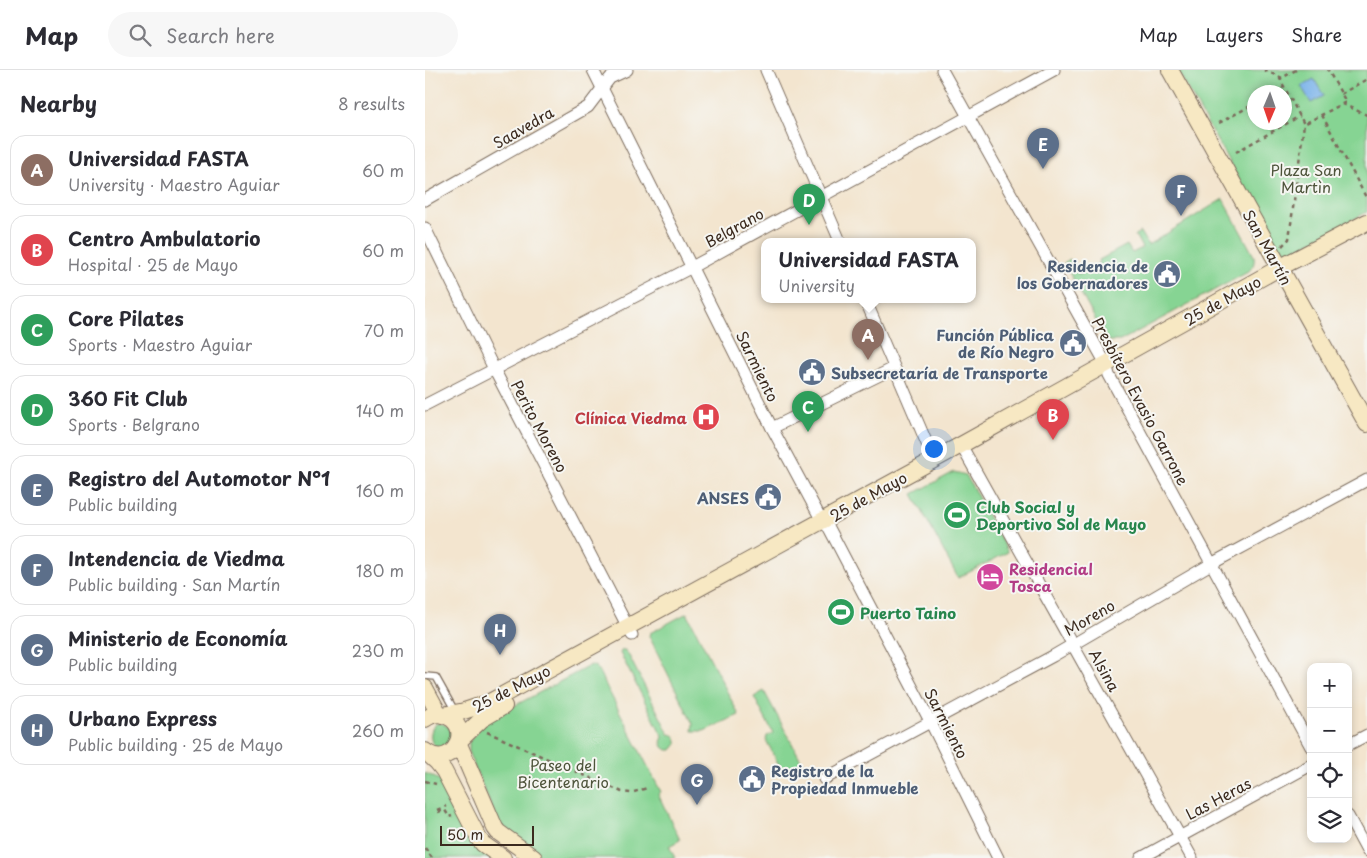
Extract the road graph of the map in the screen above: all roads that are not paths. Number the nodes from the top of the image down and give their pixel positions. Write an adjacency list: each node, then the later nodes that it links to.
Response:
1 (593, 70): 7 (street, Sarmiento)
2 (627, 70): 7 (street, Saavedra)
3 (766, 70): 9 (street)
4 (942, 70): 8 (street, Presbítero Evasio Garrone)
5 (1053, 70): 8 (street, Belgrano)
6 (1170, 70): 16 (main road, San Martín)
7 (603, 88): 10 (street, Saavedra); 15 (street, Sarmiento)
8 (968, 118): 9 (street, Belgrano); 20 (street, Presbítero Evasio Garrone)
9 (821, 197): 14 (street); 15 (street, Belgrano)
10 (425, 200)
11 (1367, 222): 16 (main road, 25 de Mayo)
12 (425, 228): 19 (street, Perito Moreno)
13 (1367, 234): 16 (main road, 25 de Mayo)
14 (839, 238)
15 (692, 267): 19 (street, Belgrano); 23 (street, Sarmiento)
16 (1282, 273): 20 (main road, 25 de Mayo); 22 (main road, San Martín)
17 (867, 303): 18 (street)
18 (894, 368): 23 (street); 25 (street)
19 (494, 369): 21 (street, Belgrano); 29 (street, Perito Moreno)
20 (1107, 370): 24 (main road, 25 de Mayo); 28 (street, Presbítero Evasio Garrone)
21 (425, 405)
22 (1367, 424)
23 (772, 428): 27 (street, Sarmiento)
24 (964, 449): 25 (main road, 25 de Mayo); 27 (main road, 25 de Mayo); 30 (street, Alsina)
25 (934, 460): 27 (main road, 25 de Mayo)
26 (1367, 480): 28 (street, Moreno)
27 (825, 525): 29 (main road, 25 de Mayo); 34 (street, Sarmiento)
28 (1211, 564): 30 (street, Moreno); 36 (street, Presbítero Evasio Garrone)
29 (630, 630): 33 (main road, 25 de Mayo); 37 (main road, 25 de Mayo)
30 (1073, 643): 34 (street, Moreno); 43 (street, Alsina)
31 (425, 676): 33 (lane)
32 (425, 688): 33 (main road)
33 (441, 715): 37 (main road, 25 de Mayo)
34 (930, 721): 41 (street, Moreno); 47 (street, Sarmiento)
35 (1367, 735): 38 (street)
36 (1307, 740)
37 (458, 742): 39 (main road, 25 de Mayo); 46 (main road)
38 (1352, 743)
39 (425, 751): 45 (main road)
40 (1307, 767): 43 (street, Las Heras)
41 (824, 779)
42 (1352, 823): 44 (street)
43 (1180, 836): 48 (street, Las Heras); 49 (street, Alsina)
44 (1367, 851)
45 (503, 858)
46 (534, 858)
47 (998, 858)
48 (1141, 858)
49 (1192, 858)

